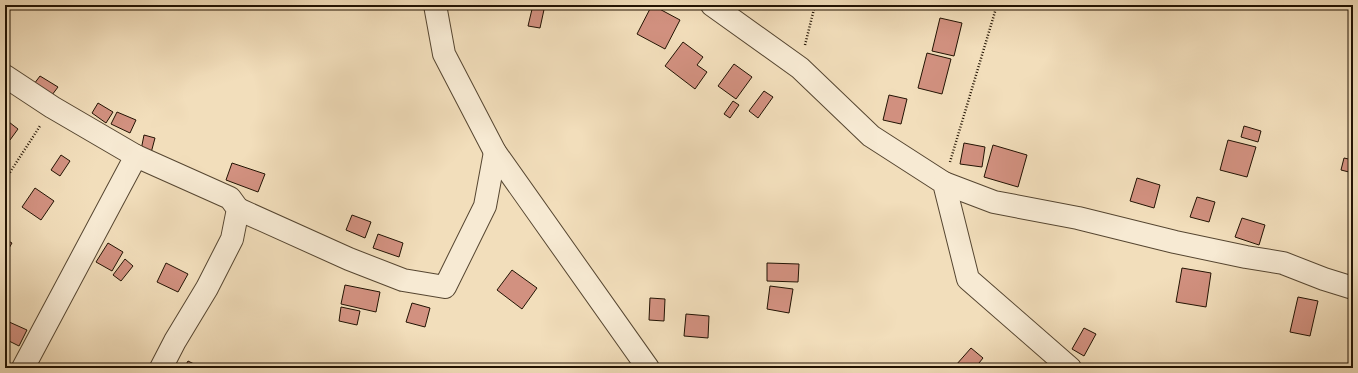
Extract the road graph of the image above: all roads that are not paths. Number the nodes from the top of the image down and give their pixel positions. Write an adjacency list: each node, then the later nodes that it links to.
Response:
1 (435, 5): 4 (street)
2 (712, 5): 6 (street)
3 (5, 76): 5 (street)
4 (494, 152): 7 (street); 11 (street)
5 (136, 156): 7 (street); 9 (street)
6 (944, 183): 8 (street); 12 (street)
7 (238, 210): 10 (street)
8 (1353, 288)
9 (23, 368)
10 (161, 368)
11 (648, 368)
12 (1070, 368)

